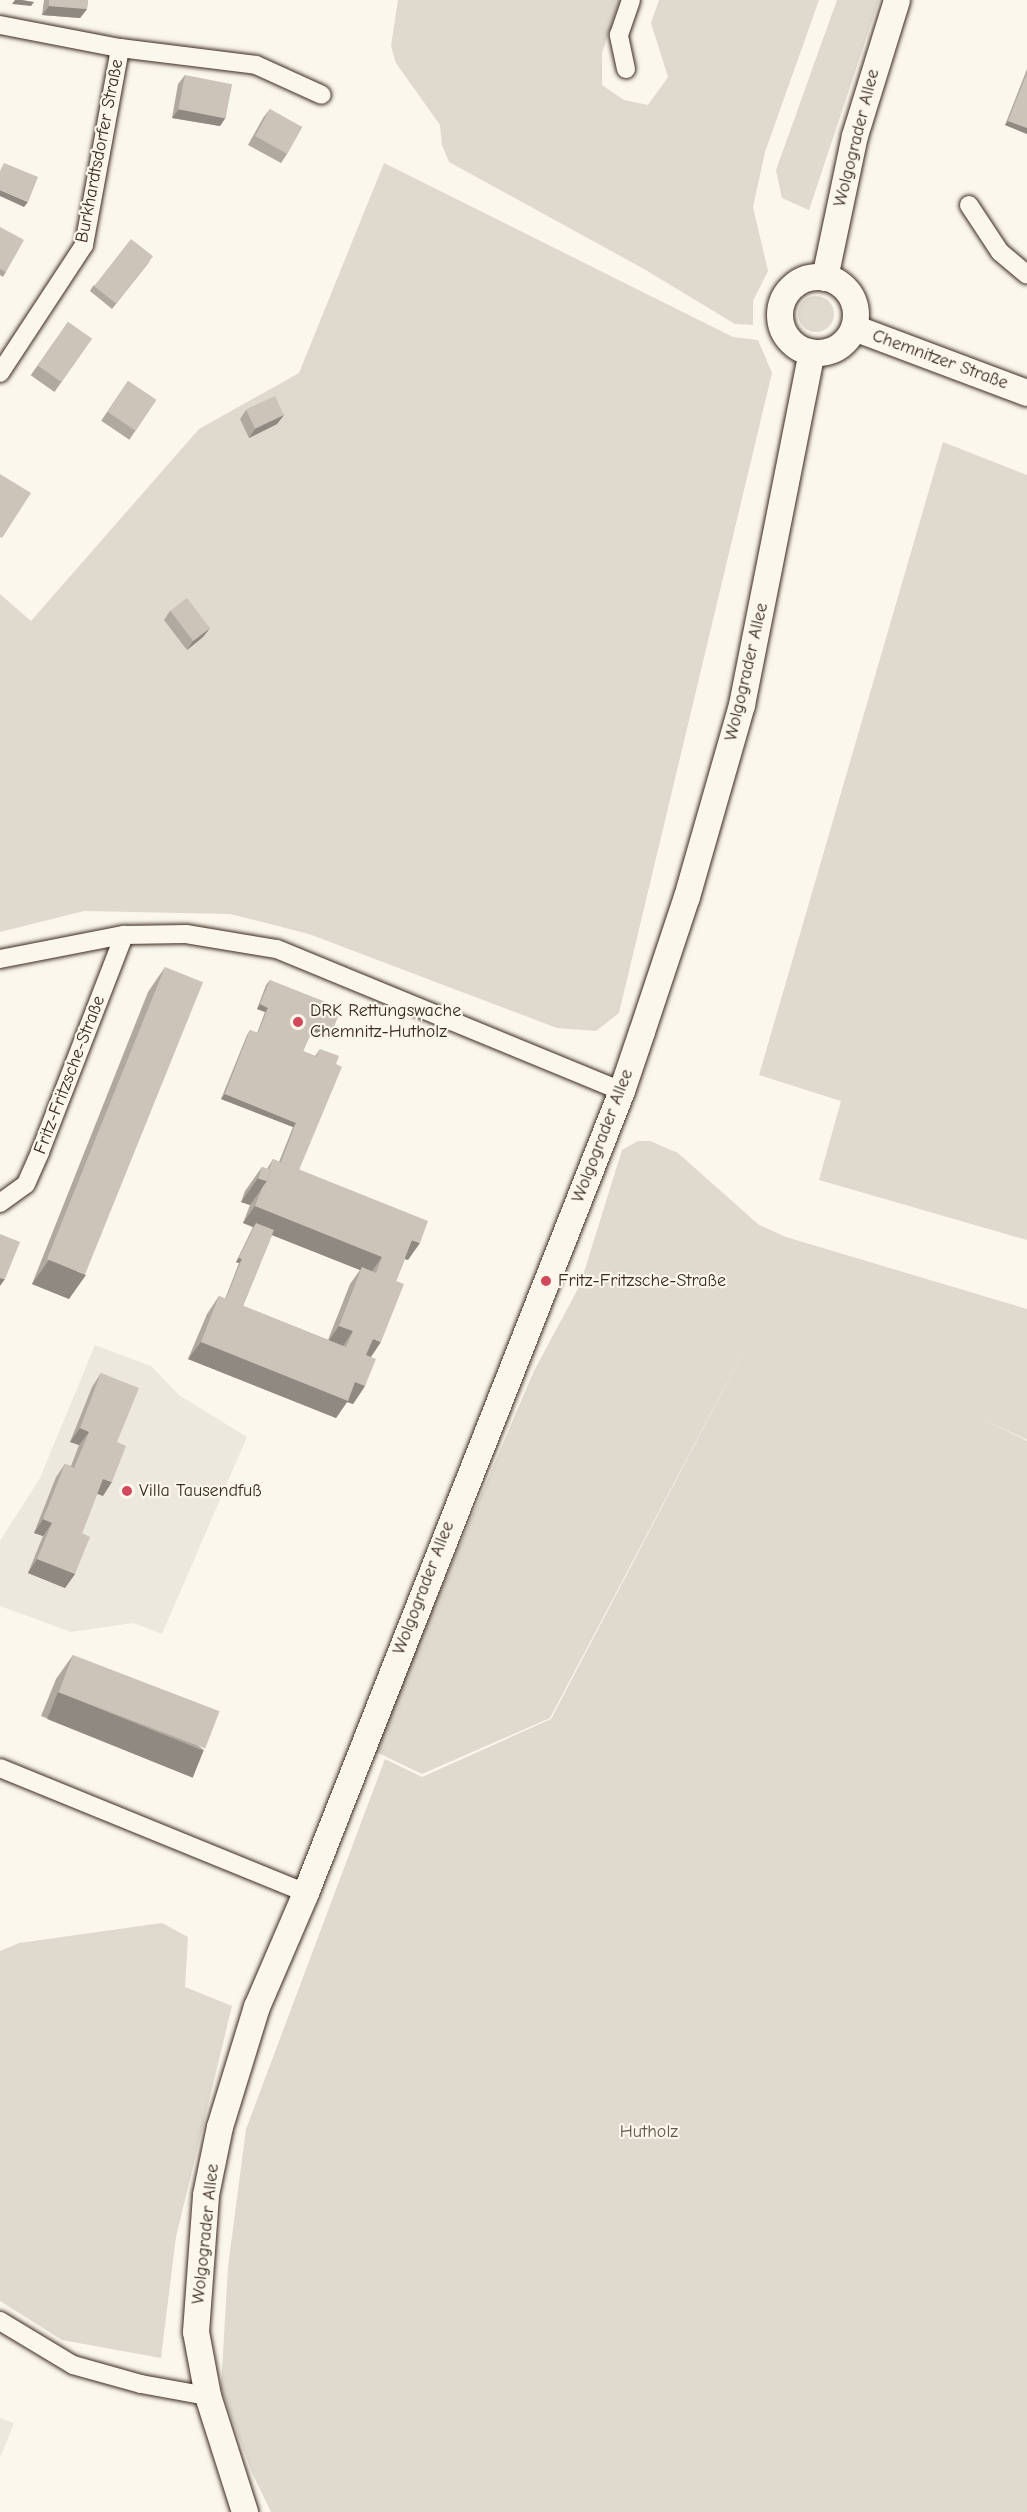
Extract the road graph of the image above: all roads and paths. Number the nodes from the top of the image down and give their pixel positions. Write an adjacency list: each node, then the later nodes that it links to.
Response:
1 (631, 0): 5 (street)
2 (897, 0): 9 (main road, Wolgograder Allee)
3 (0, 25): 4 (street, Burkhardtsdorfer Straße)
4 (120, 48): 6 (street, Burkhardtsdorfer Straße); 12 (street, Burkhardtsdorfer Straße)
5 (626, 69)
6 (322, 96)
7 (969, 205): 8 (street)
8 (1027, 274)
9 (825, 278): 10 (main road); 11 (main road)
10 (854, 328): 11 (main road); 13 (main road, Chemnitzer Straße)
11 (812, 353): 16 (main road, Wolgograder Allee)
12 (0, 373)
13 (1027, 393)
14 (124, 935): 15 (street); 16 (street); 17 (street, Fritz-Fritzsche-Straße)
15 (0, 960)
16 (622, 1091): 19 (main road, Wolgograder Allee)
17 (0, 1203)
18 (0, 1768): 19 (street)
19 (306, 1893): 21 (main road, Wolgograder Allee)
20 (0, 2321): 21 (street)
21 (208, 2396): 22 (main road, Wolgograder Allee)
22 (245, 2512)

